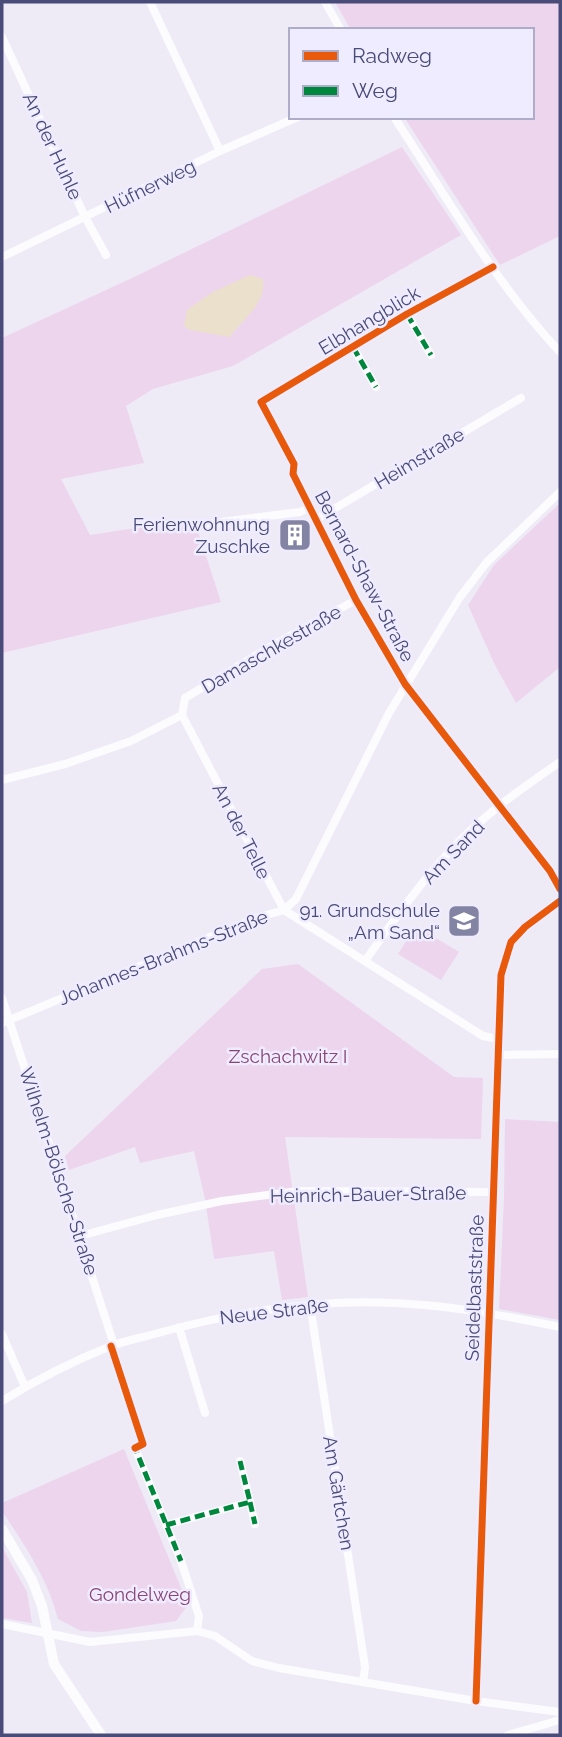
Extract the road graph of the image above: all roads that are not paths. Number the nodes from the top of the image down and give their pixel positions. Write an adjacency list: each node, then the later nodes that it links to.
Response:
1 (150, 2): 7 (street)
2 (325, 2): 3 (street)
3 (340, 28)
4 (2, 37): 8 (street, An der Huhle)
5 (294, 119): 7 (street, Hüfnerweg)
6 (395, 119): 11 (street)
7 (220, 152): 8 (street, Hüfnerweg)
8 (85, 217): 9 (street, An der Huhle); 10 (street, Hüfnerweg)
9 (106, 255)
10 (2, 257)
11 (493, 267): 12 (street, Elbhangblick); 14 (street)
12 (407, 314): 13 (street, Elbhangblick); 15 (street, Elbhangblick)
13 (353, 347): 16 (street, Elbhangblick); 18 (street, Elbhangblick)
14 (560, 352)
15 (431, 355)
16 (376, 387)
17 (521, 398): 21 (street, Heimstraße)
18 (261, 402): 20 (street, Bernard-Shaw-Straße)
19 (560, 492): 24 (street, Johannes-Brahms-Straße)
20 (310, 507): 21 (street, Bernard-Shaw-Straße); 22 (street)
21 (317, 519): 23 (street, Bernard-Shaw-Straße)
22 (205, 524)
23 (356, 600): 24 (street, Bernard-Shaw-Straße); 25 (street, Damaschkestraße)
24 (405, 684): 28 (street, Bernard-Shaw-Straße); 31 (street, Johannes-Brahms-Straße)
25 (182, 715): 27 (street, Damaschkestraße); 31 (street, An der Telle)
26 (560, 762): 28 (street, Am Sand)
27 (2, 780)
28 (499, 807): 29 (street, Bernard-Shaw-Straße); 32 (street, Am Sand)
29 (560, 888)
30 (560, 901): 35 (street, Seidelbaststraße)
31 (284, 910): 32 (street); 34 (street, Johannes-Brahms-Straße)
32 (365, 961): 35 (street)
33 (2, 998): 34 (street, Wilhelm-Bölsche-Straße)
34 (6, 1021): 39 (street, Wilhelm-Bölsche-Straße)
35 (499, 1039): 36 (street, Seidelbaststraße)
36 (499, 1055): 37 (street); 38 (street, Seidelbaststraße)
37 (560, 1055)
38 (493, 1192): 39 (street, Heinrich-Bauer-Straße); 41 (street, Seidelbaststraße)
39 (80, 1236): 45 (street, Wilhelm-Bölsche-Straße)
40 (310, 1304): 41 (street, Neue Straße); 42 (street, Neue Straße); 58 (street, Am Gärtchen)
41 (490, 1314): 43 (street, Neue Straße); 59 (street, Seidelbaststraße)
42 (179, 1327): 45 (street, Neue Straße); 48 (street)
43 (560, 1327)
44 (2, 1334): 46 (street)
45 (114, 1345): 46 (street, Neue Straße)
46 (25, 1387): 47 (street, Neue Straße)
47 (2, 1401)
48 (205, 1413)
49 (135, 1448): 53 (street)
50 (240, 1461): 51 (street)
51 (250, 1502): 52 (street); 53 (street)
52 (255, 1524)
53 (166, 1525): 56 (street)
54 (2, 1529): 57 (street)
55 (2, 1624): 57 (street)
56 (197, 1631): 57 (street); 58 (street)
57 (48, 1635): 62 (street)
58 (363, 1682): 59 (street)
59 (476, 1701): 60 (street)
60 (560, 1712)
61 (560, 1720): 63 (street)
62 (101, 1735)
63 (509, 1735)

